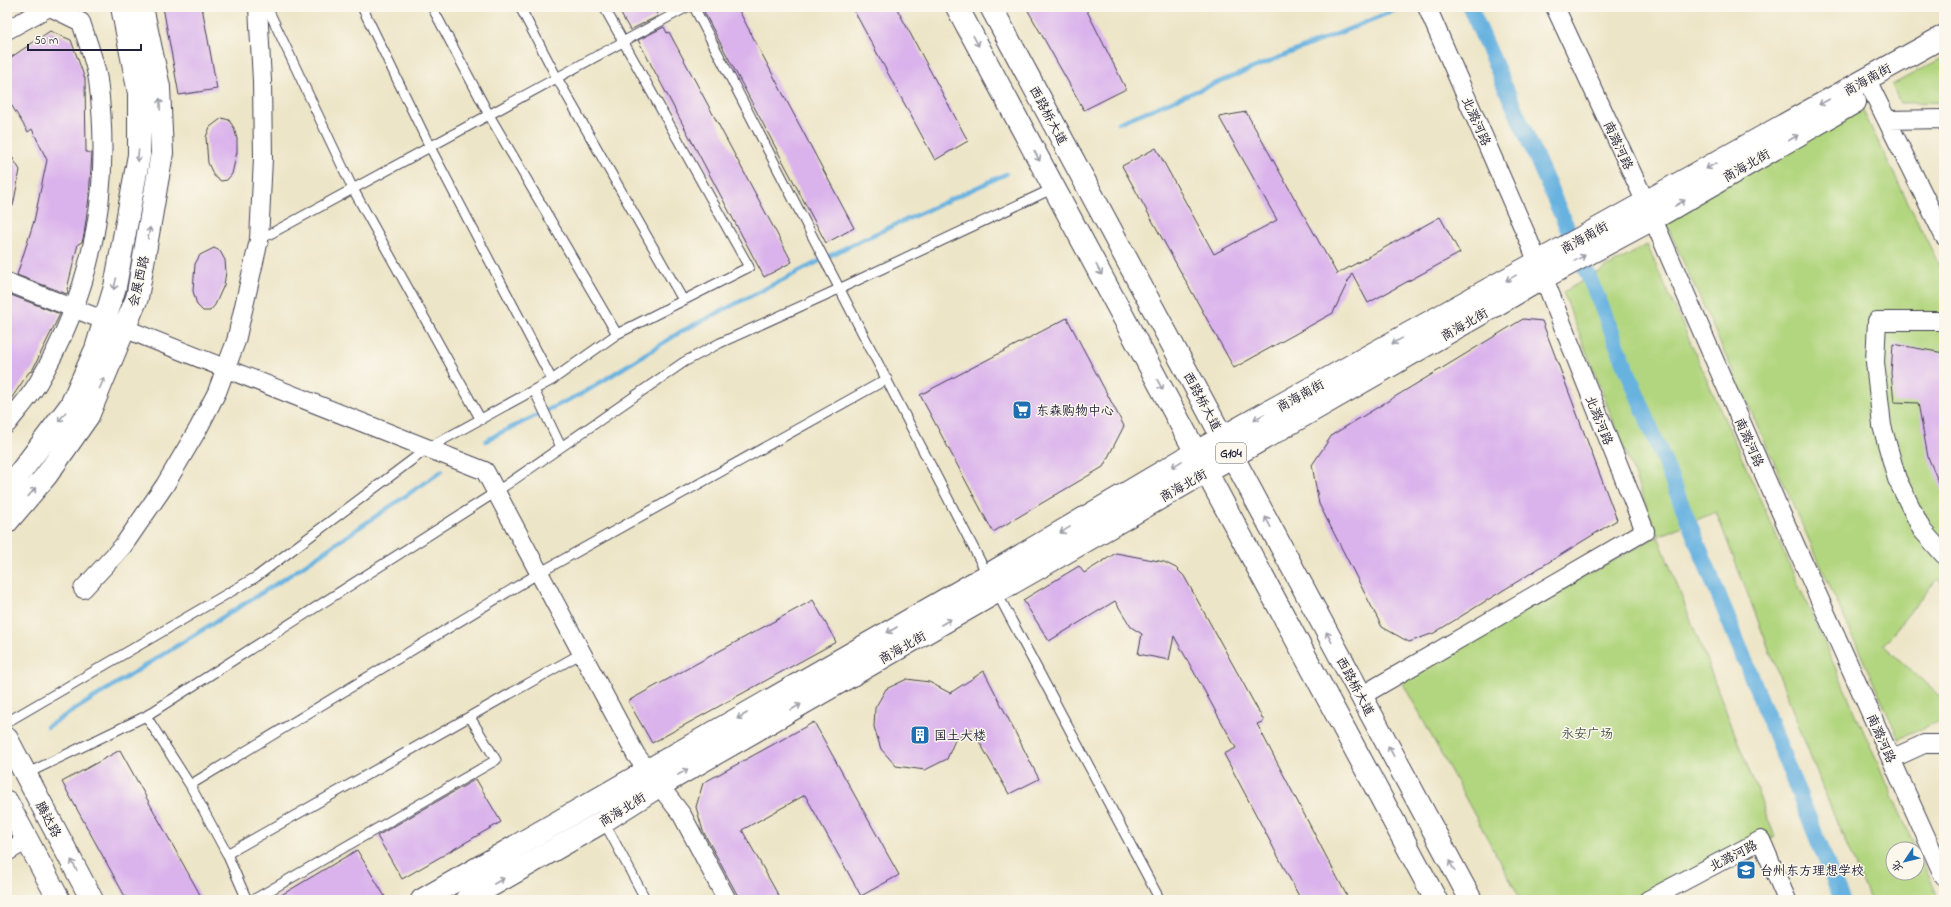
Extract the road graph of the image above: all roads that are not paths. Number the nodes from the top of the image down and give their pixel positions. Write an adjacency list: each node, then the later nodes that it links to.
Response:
1 (49, 7): 16 (street); 35 (street)
2 (122, 7): 36 (main road, 会展西路, one-way to 36)
3 (142, 7): 38 (main road, 会展西路, one-way to 3)
4 (258, 7): 30 (street)
5 (267, 7): 27 (lane)
6 (362, 7): 25 (lane)
7 (432, 7): 22 (lane)
8 (520, 7): 20 (lane)
9 (604, 7): 18 (lane)
10 (687, 7): 18 (lane)
11 (694, 7): 33 (lane)
12 (957, 7): 26 (main road, G104, one-way to 26)
13 (991, 7): 47 (main road, 西路桥大道 / G104)
14 (1427, 7): 31 (street, 北潞河路)
15 (1555, 7): 28 (street, 南潞河路)
16 (7, 30)
17 (1944, 36): 21 (main road, 商海南街)
18 (623, 42): 20 (lane); 34 (lane)
19 (1944, 51): 21 (main road)
20 (557, 78): 22 (lane); 34 (lane)
21 (1870, 86): 23 (street); 28 (main road, 商海南街)
22 (489, 115): 25 (lane); 39 (lane)
23 (1887, 120): 24 (street); 29 (street)
24 (1944, 121)
25 (430, 147): 27 (lane); 42 (lane)
26 (1054, 187): 33 (lane); 49 (main road, G104, one-way to 49)
27 (353, 189): 30 (lane); 44 (lane)
28 (1650, 211): 31 (main road, 商海南街); 65 (street, 南潞河路)
29 (1944, 236)
30 (259, 240): 40 (street)
31 (1544, 269): 47 (main road, 商海北街); 59 (street, 北潞河路)
32 (7, 282): 35 (street)
33 (841, 288): 41 (lane); 46 (lane)
34 (683, 300): 39 (lane)
35 (74, 308): 36 (street); 45 (street)
36 (105, 320): 38 (street); 51 (main road, 会展西路, one-way to 51)
37 (1944, 321): 54 (street)
38 (125, 328): 40 (street); 53 (main road, 会展西路, one-way to 38)
39 (617, 334): 42 (lane)
40 (226, 368): 48 (street); 57 (street)
41 (887, 379): 55 (lane); 56 (lane)
42 (552, 380): 43 (lane)
43 (534, 390): 44 (lane); 46 (lane)
44 (481, 420): 48 (lane)
45 (7, 424)
46 (561, 447): 52 (lane)
47 (1228, 447): 49 (main road, 商海北街); 50 (main road, 商海北街); 59 (main road, 西路桥大道 / G104, one-way to 47)
48 (428, 448): 52 (street); 62 (lane)
49 (1196, 452): 50 (main road, G104); 56 (main road, 商海北街, one-way to 56)
50 (1207, 472): 56 (main road, 商海北街); 84 (main road, G104)
51 (7, 490)
52 (496, 492): 55 (street); 60 (lane)
53 (7, 522)
54 (1944, 555)
55 (539, 573): 58 (street); 68 (lane)
56 (992, 584): 67 (main road, 商海北街); 83 (lane)
57 (83, 589)
58 (582, 653): 61 (lane); 67 (street)
59 (1361, 696): 85 (main road, 西路桥大道 / G104, one-way to 59)
60 (146, 716): 66 (lane); 68 (lane)
61 (470, 717): 73 (lane); 78 (lane)
62 (7, 722)
63 (7, 739): 66 (main road, 腾达路)
64 (1944, 744): 65 (street)
65 (1891, 759): 74 (street, 南潞河路)
66 (26, 774): 76 (main road, 腾达路, one-way to 66)
67 (653, 778): 70 (main road, 商海北街); 82 (street)
68 (190, 785): 73 (lane)
69 (7, 802): 71 (main road)
70 (598, 811): 79 (main road, 商海北街); 80 (main road, 商海北街, one-way to 70); 81 (lane)
71 (27, 840): 72 (street); 75 (main road)
72 (7, 852)
73 (227, 854): 77 (lane)
74 (1944, 877)
75 (59, 900)
76 (92, 900)
77 (247, 900)
78 (253, 900)
79 (422, 900)
80 (466, 900)
81 (646, 900)
82 (727, 900)
83 (1160, 900)
84 (1436, 900)
85 (1471, 900)
86 (1648, 900): 87 (street, 北潞河路)
87 (1787, 900)

